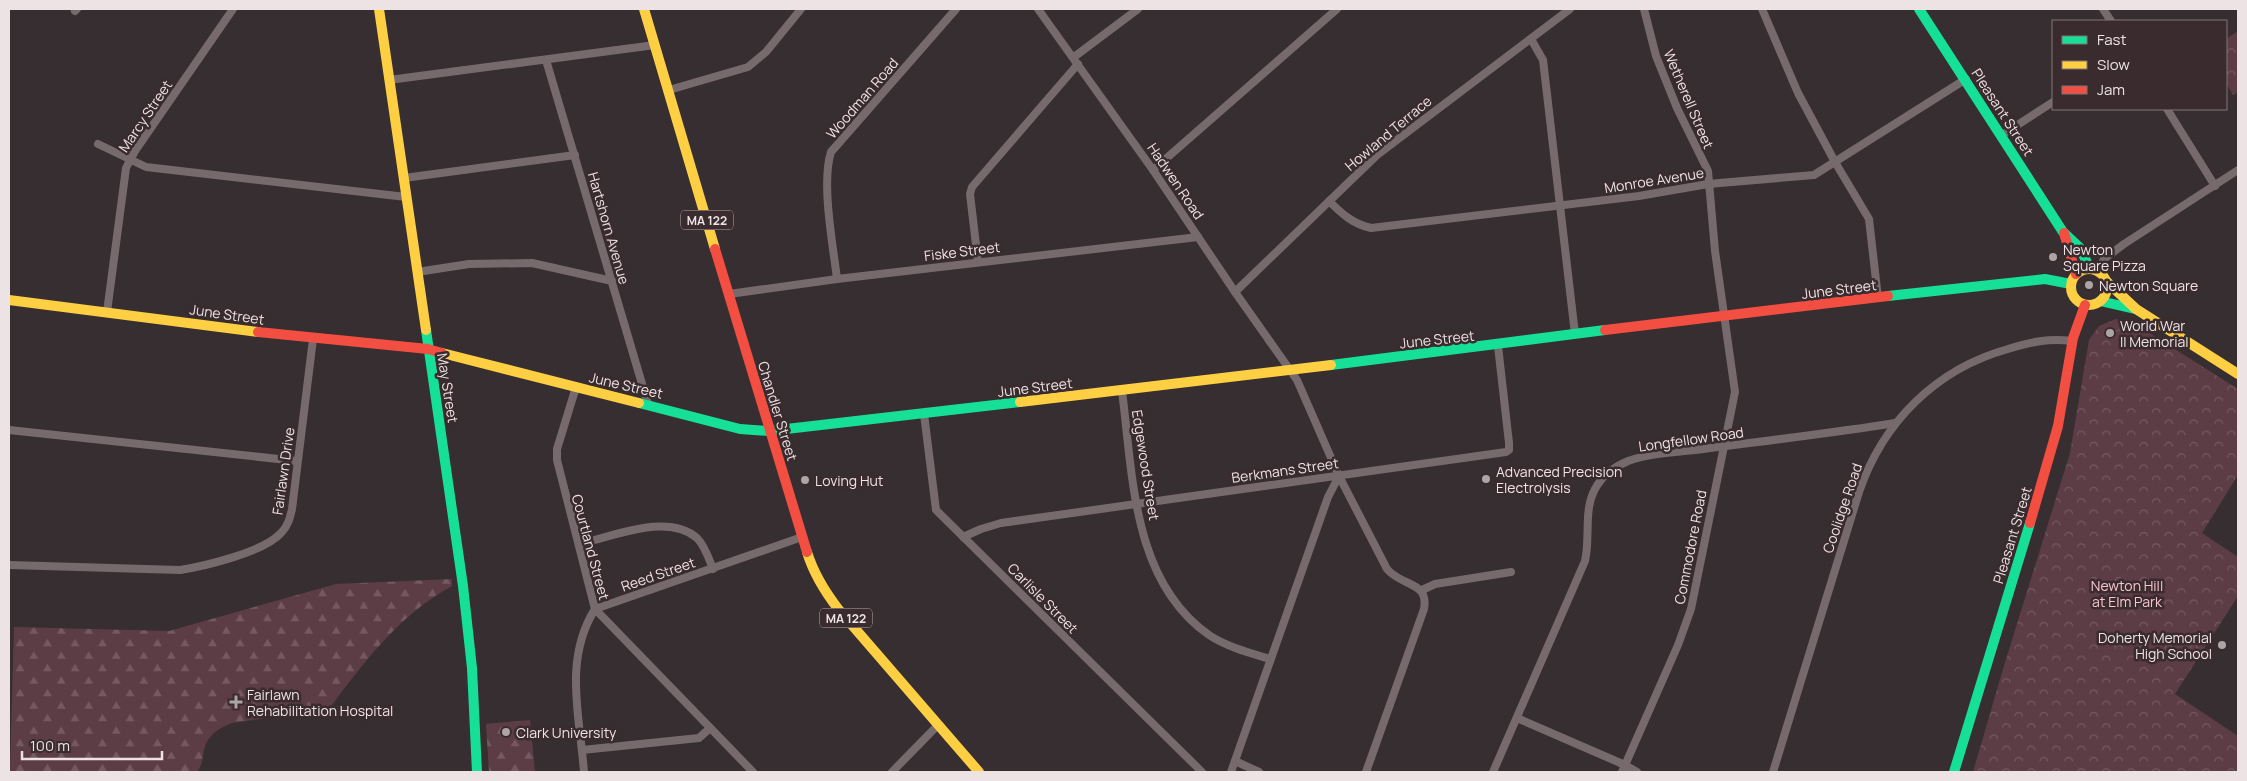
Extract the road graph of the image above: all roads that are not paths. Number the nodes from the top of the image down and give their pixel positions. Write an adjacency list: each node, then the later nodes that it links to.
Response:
1 (234, 9): 26 (street, Marcy Street)
2 (378, 9): 19 (street, May Street)
3 (644, 9): 14 (street, Chandler Street / MA 122)
4 (802, 9): 20 (street)
5 (956, 9): 42 (street, Woodman Road)
6 (1038, 9): 15 (street, Hadwen Road)
7 (1138, 9): 15 (street)
8 (1337, 9): 28 (street)
9 (1570, 9): 13 (street, Howland Terrace)
10 (1644, 9): 31 (street, Wetherell Street)
11 (1762, 9): 27 (street)
12 (1918, 9): 18 (street, Pleasant Street)
13 (1531, 39): 34 (street, Howland Terrace); 35 (street)
14 (655, 45): 16 (street); 20 (street, Chandler Street / MA 122)
15 (1074, 57): 17 (street, Hadwen Road)
16 (546, 60): 19 (street); 25 (street, Hartshorn Avenue)
17 (1078, 64): 28 (street, Hadwen Road); 38 (street)
18 (1966, 79): 23 (street, Pleasant Street); 27 (street, Monroe Avenue)
19 (389, 80): 30 (street, May Street)
20 (669, 90): 46 (street, Chandler Street / MA 122)
21 (2052, 103): 23 (street)
22 (2168, 110): 32 (street)
23 (2002, 135): 36 (street, Pleasant Street)
24 (98, 144): 26 (street)
25 (575, 155): 30 (street); 43 (street, Hartshorn Avenue)
26 (130, 160): 33 (street); 52 (street, Marcy Street)
27 (1835, 162): 31 (street, Monroe Avenue); 47 (street)
28 (1153, 170): 37 (street, Hadwen Road)
29 (2238, 170): 32 (street)
30 (404, 178): 33 (street, May Street)
31 (1708, 184): 35 (street, Monroe Avenue); 53 (street, Wetherell Street)
32 (2215, 186): 41 (street)
33 (406, 197): 39 (street, May Street)
34 (1329, 201): 35 (street, Monroe Avenue); 45 (street, Howland Terrace)
35 (1560, 206): 54 (street)
36 (2063, 232): 40 (street, Pleasant Street); 41 (street, Pleasant Street)
37 (1198, 237): 38 (street, Fiske Street); 45 (street, Hadwen Road)
38 (978, 262): 42 (street, Fiske Street)
39 (417, 272): 43 (street); 58 (street, May Street)
40 (2076, 274): 41 (street); 44 (street)
41 (2098, 274): 49 (street); 51 (street, Pleasant Street)
42 (838, 279): 46 (street, Fiske Street)
43 (612, 281): 63 (street, Hartshorn Avenue)
44 (2071, 284): 47 (street, June Street); 50 (street)
45 (1235, 292): 59 (street, Hadwen Road)
46 (729, 294): 67 (street, Chandler Street / MA 122)
47 (1878, 298): 53 (street, June Street)
48 (9, 300): 52 (street, June Street)
49 (2100, 301): 50 (street); 51 (street)
50 (2085, 304): 56 (street, Pleasant Street)
51 (2136, 309): 60 (street)
52 (107, 312): 55 (street, June Street)
53 (1725, 317): 54 (street, June Street); 68 (street, Commodore Road)
54 (1576, 334): 57 (street, June Street)
55 (313, 339): 58 (street, June Street); 69 (street, Fairlawn Drive)
56 (2072, 341): 65 (street, Coolidge Road); 99 (street, Pleasant Street)
57 (1498, 346): 59 (street, June Street); 70 (street, Berkmans Street)
58 (428, 349): 61 (street, June Street); 87 (street, May Street)
59 (1289, 370): 62 (street, June Street); 70 (street, Hadwen Road)
60 (2238, 374)
61 (576, 387): 63 (street, June Street); 74 (street, Courtland Street)
62 (1122, 391): 64 (street, June Street); 71 (street, Edgewood Street)
63 (648, 404): 67 (street, June Street)
64 (924, 414): 67 (street, June Street); 73 (street, Carlisle Street)
65 (1895, 423): 68 (street, Longfellow Road); 98 (street, Coolidge Road)
66 (9, 430): 69 (street)
67 (769, 431): 72 (street, Chandler Street / MA 122)
68 (1724, 446): 81 (street, Longfellow Road); 86 (street, Commodore Road)
69 (297, 461): 75 (street, Fairlawn Drive)
70 (1339, 476): 71 (street, Berkmans Street); 78 (street, Hadwen Road); 80 (street)
71 (1137, 505): 73 (street, Berkmans Street); 80 (street, Edgewood Street)
72 (802, 537): 76 (street, Reed Street); 82 (street, Chandler Street / MA 122)
73 (963, 537): 92 (street, Carlisle Street)
74 (579, 544): 76 (street); 79 (street, Courtland Street)
75 (9, 565)
76 (713, 569): 79 (street, Reed Street)
77 (1511, 572): 78 (street)
78 (1422, 590): 95 (street)
79 (594, 609): 83 (street, Courtland Street); 84 (street)
80 (1270, 659): 85 (street)
81 (1517, 718): 86 (street); 96 (street, Longfellow Road)
82 (938, 725): 90 (street); 91 (street, Chandler Street / MA 122)
83 (710, 728): 84 (street); 89 (street, Courtland Street)
84 (582, 750): 88 (street)
85 (1236, 760): 93 (street); 94 (street)
86 (1624, 769): 97 (street)
87 (477, 772)
88 (584, 772)
89 (753, 772)
90 (892, 772)
91 (979, 772)
92 (1202, 772)
93 (1231, 772)
94 (1259, 772)
95 (1366, 772)
96 (1493, 772)
97 (1637, 772)
98 (1773, 772)
99 (1954, 772)

